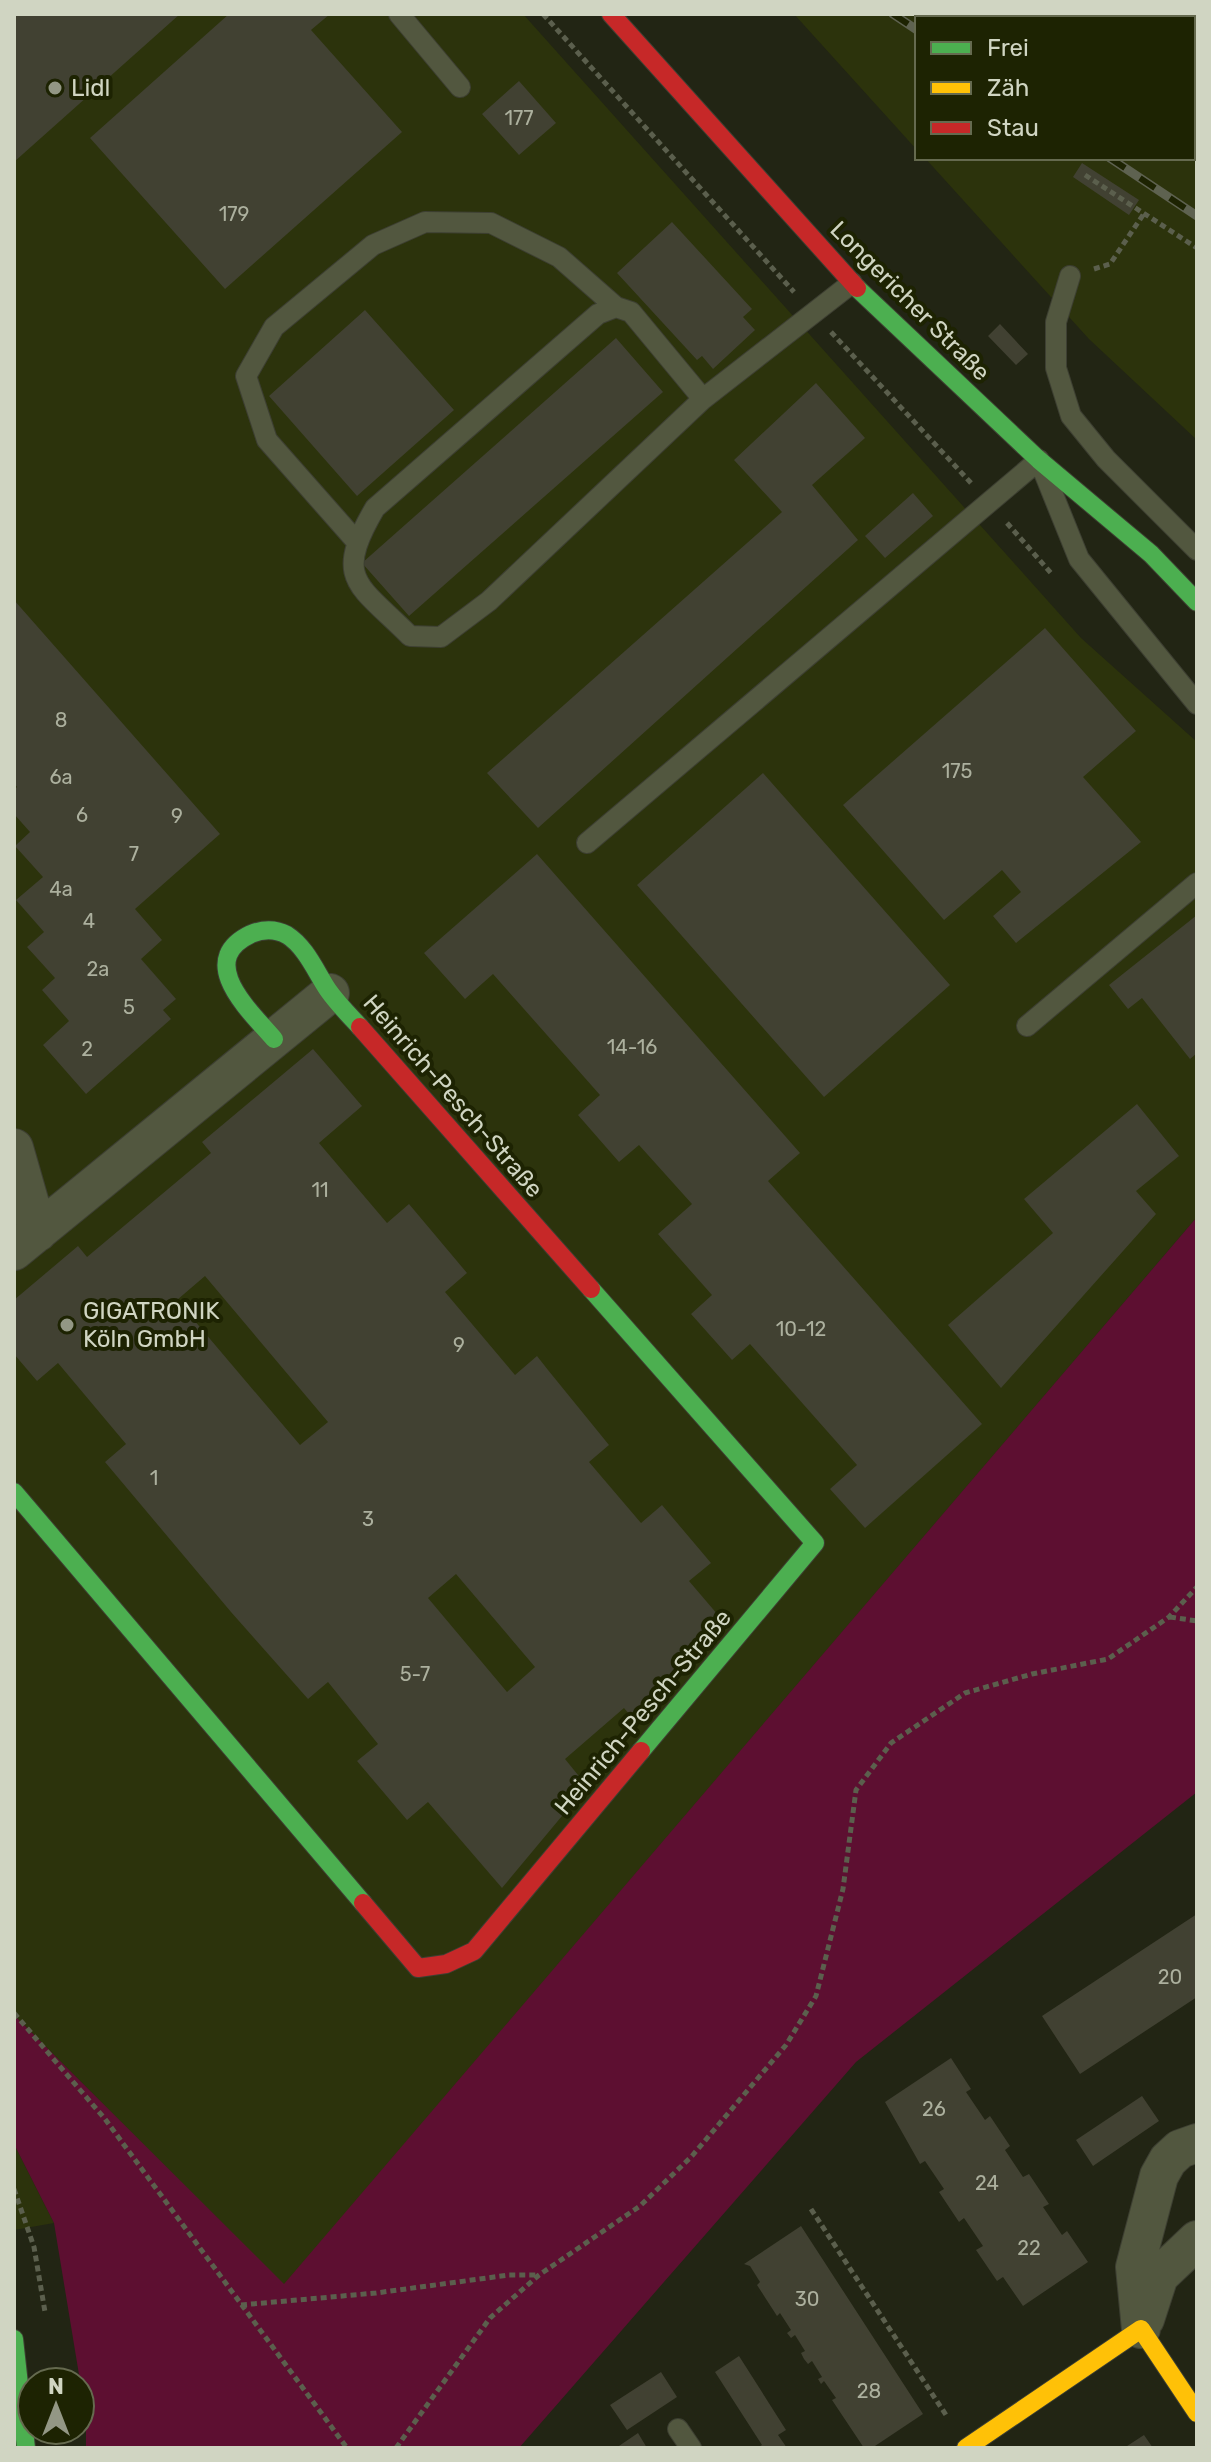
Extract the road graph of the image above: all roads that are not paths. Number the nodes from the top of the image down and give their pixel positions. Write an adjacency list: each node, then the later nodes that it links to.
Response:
1 (399, 14): 3 (lane)
2 (611, 14): 5 (street, Longericher Straße)
3 (460, 87)
4 (1070, 276): 10 (lane)
5 (852, 283): 7 (lane); 8 (street, Longericher Straße)
6 (616, 307): 7 (lane); 9 (lane); 9 (lane)
7 (703, 399): 9 (lane)
8 (1039, 460): 11 (street, Longericher Straße); 12 (lane); 13 (lane)
9 (356, 541)
10 (1197, 550)
11 (1197, 602)
12 (1197, 704)
13 (587, 843)
14 (1197, 883): 16 (lane)
15 (330, 993): 17 (street); 17 (street); 20 (street, Heinrich-Pesch-Straße)
16 (1027, 1026)
17 (274, 1039): 19 (street)
18 (14, 1148): 19 (street)
19 (26, 1242)
20 (14, 1492)
21 (1197, 2143): 23 (street)
22 (1197, 2240): 23 (street)
23 (1141, 2329): 25 (street); 29 (street)
24 (14, 2339): 27 (street)
25 (1197, 2413)
26 (678, 2429): 28 (lane)
27 (26, 2448)
28 (691, 2448)
29 (966, 2448)

